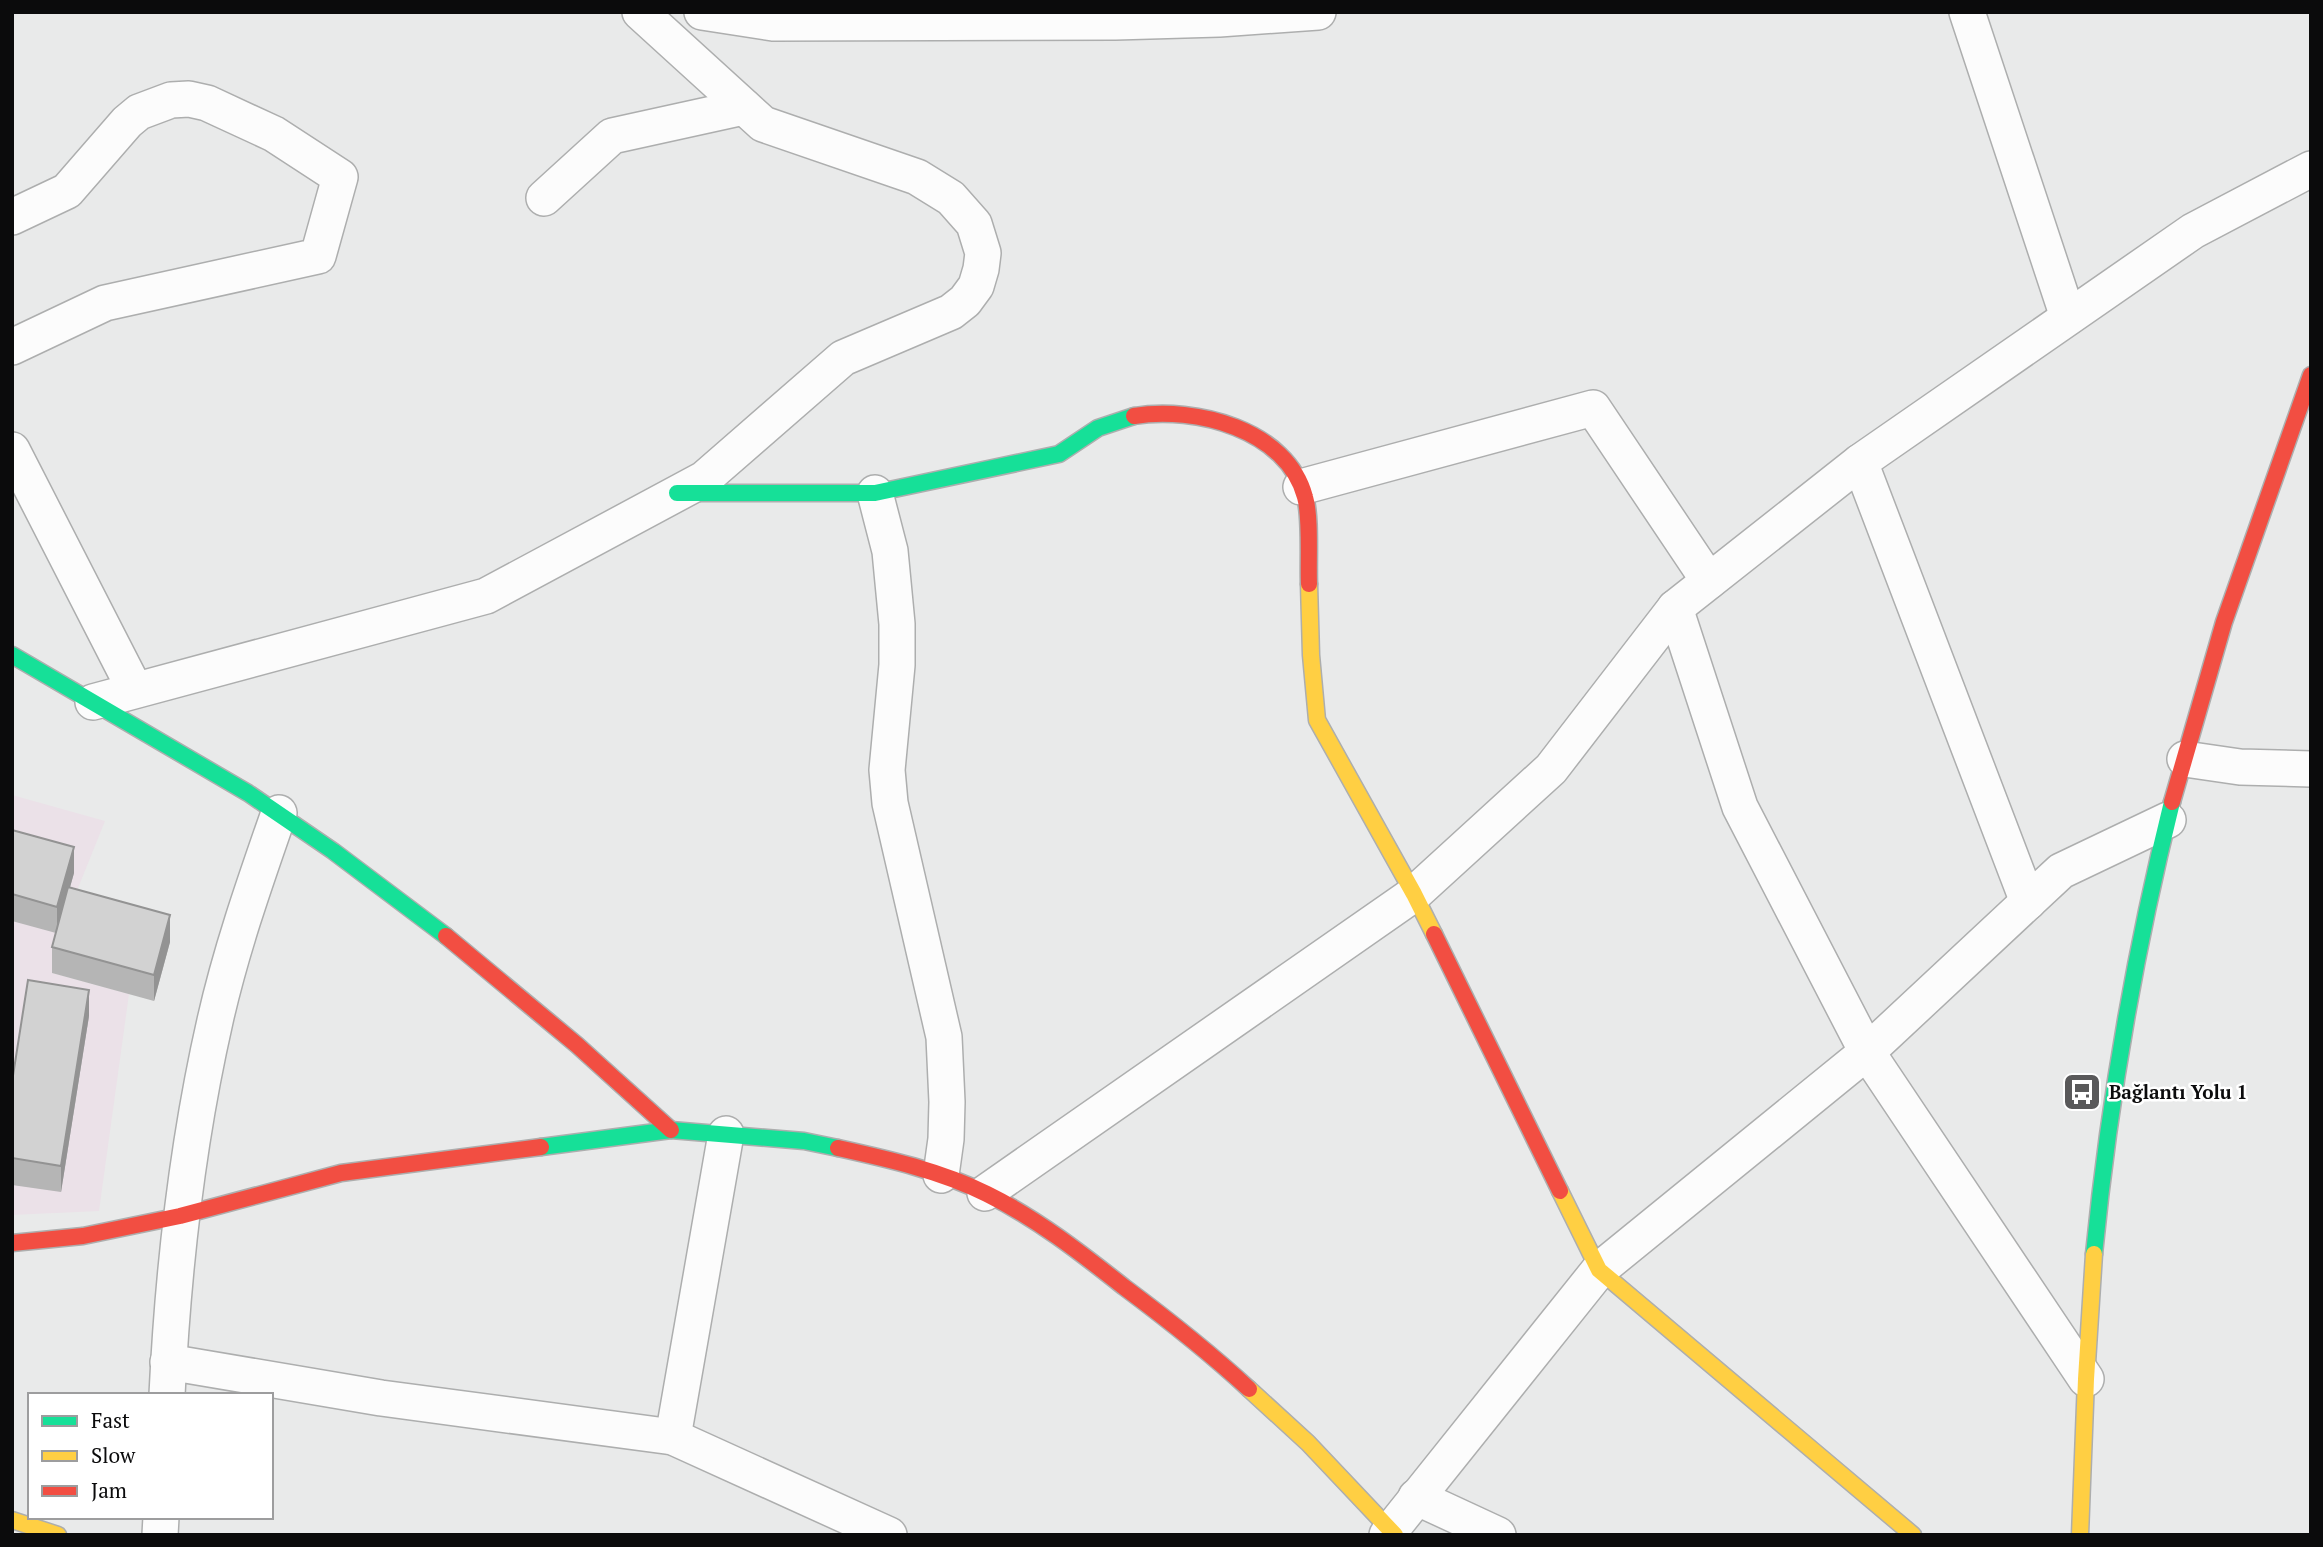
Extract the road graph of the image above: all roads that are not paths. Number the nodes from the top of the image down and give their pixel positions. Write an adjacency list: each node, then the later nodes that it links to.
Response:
1 (639, 12): 6 (street)
2 (702, 12): 5 (street)
3 (1318, 12): 5 (street)
4 (1967, 12): 10 (street)
5 (1219, 16)
6 (744, 107): 8 (street); 16 (street)
7 (2311, 169): 10 (street)
8 (544, 198)
9 (12, 217): 11 (street)
10 (2068, 317): 14 (street)
11 (12, 348)
12 (2311, 375): 23 (street)
13 (12, 450): 21 (street)
14 (1860, 462): 18 (street); 28 (street)
15 (1301, 487): 17 (street); 18 (street); 27 (street)
16 (677, 493): 17 (street); 21 (street)
17 (874, 493): 32 (street)
18 (1709, 581): 19 (street)
19 (1675, 608): 27 (street); 29 (street)
20 (12, 655): 22 (street)
21 (135, 690): 22 (street)
22 (93, 702): 25 (street)
23 (2185, 759): 24 (street); 26 (street)
24 (2311, 769)
25 (279, 813): 30 (street); 34 (street)
26 (2168, 820): 28 (street); 38 (street)
27 (1414, 894): 33 (street); 36 (street)
28 (2028, 902): 29 (street)
29 (1867, 1052): 36 (street); 38 (street)
30 (671, 1130): 31 (street); 34 (street)
31 (726, 1134): 32 (street); 39 (street)
32 (941, 1175): 33 (street)
33 (985, 1194): 42 (street)
34 (180, 1216): 35 (street); 37 (street)
35 (12, 1243)
36 (1600, 1270): 40 (street); 46 (street)
37 (168, 1378): 39 (street)
38 (2086, 1378): 47 (street)
39 (673, 1437): 44 (street)
40 (1416, 1497): 42 (street); 45 (street)
41 (12, 1520): 43 (street)
42 (1391, 1533)
43 (58, 1535)
44 (889, 1535)
45 (1498, 1535)
46 (1913, 1535)
47 (2080, 1535)

